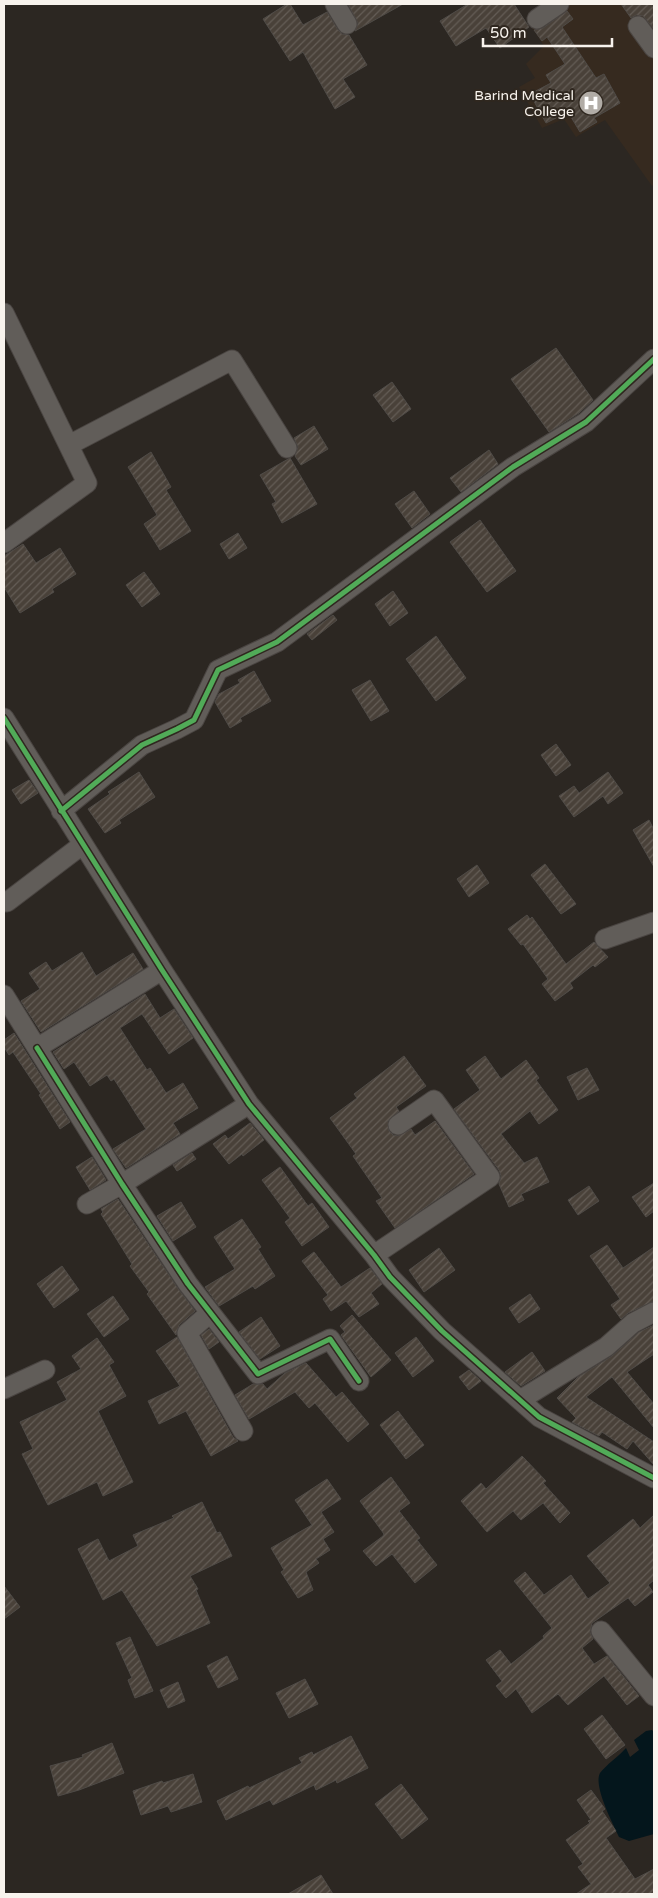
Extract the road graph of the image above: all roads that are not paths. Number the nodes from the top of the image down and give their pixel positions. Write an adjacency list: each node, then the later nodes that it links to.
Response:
1 (335, 4): 4 (street)
2 (560, 4): 3 (street)
3 (537, 18)
4 (347, 24)
5 (638, 26): 6 (street)
6 (654, 48)
7 (4, 313): 9 (street)
8 (654, 359): 13 (street)
9 (69, 445): 10 (street); 11 (street)
10 (288, 448)
11 (4, 543)
12 (4, 718): 13 (street)
13 (61, 811): 14 (street)
14 (82, 845): 15 (street); 18 (street)
15 (7, 902)
16 (654, 922): 17 (street)
17 (605, 939)
18 (162, 970): 20 (street); 21 (street)
19 (4, 995): 20 (street)
20 (37, 1048): 23 (street)
21 (249, 1104): 23 (street); 25 (street)
22 (398, 1125): 25 (street)
23 (122, 1184): 24 (street); 27 (street)
24 (88, 1204)
25 (374, 1255): 31 (street)
26 (654, 1312): 31 (street)
27 (210, 1313): 29 (street); 32 (street)
28 (45, 1370): 30 (street)
29 (358, 1381)
30 (4, 1389)
31 (520, 1400): 33 (street)
32 (243, 1431)
33 (654, 1478)
34 (601, 1631): 35 (street)
35 (654, 1696)

